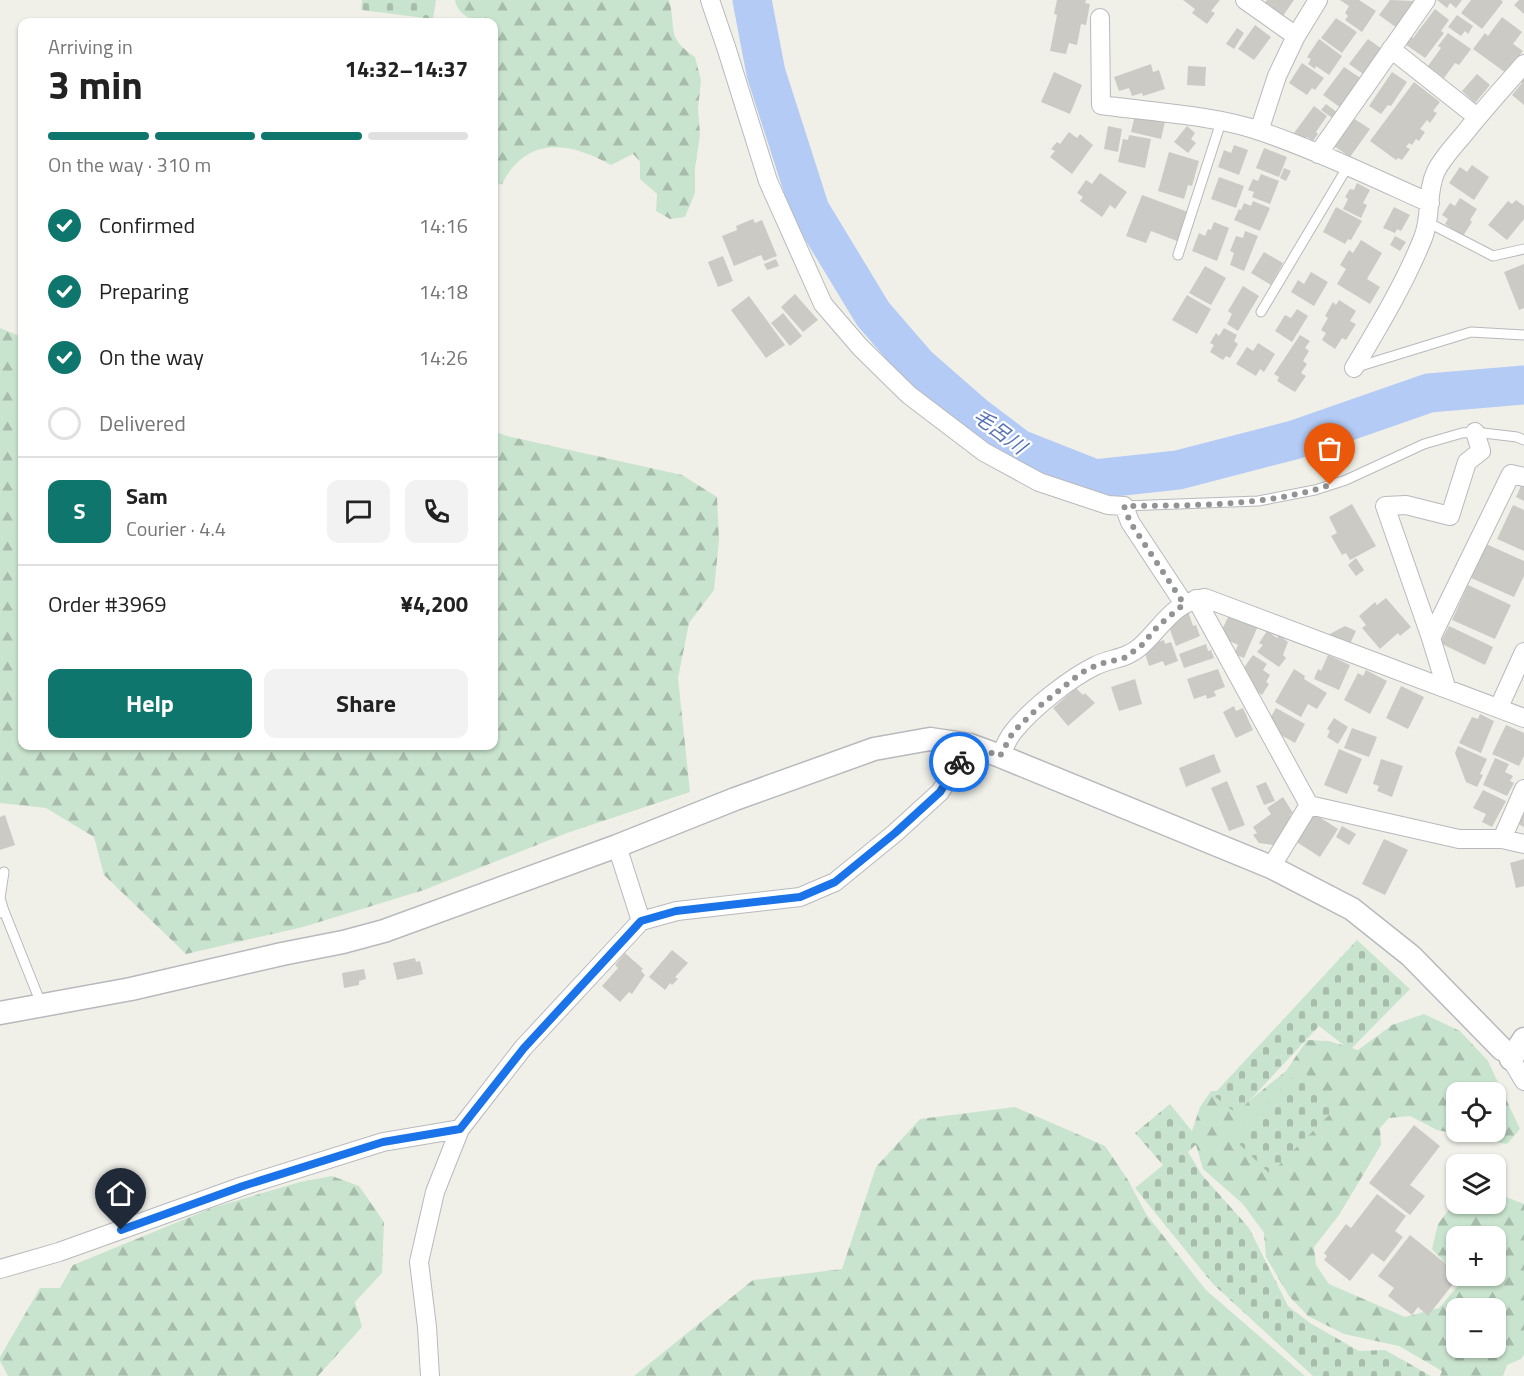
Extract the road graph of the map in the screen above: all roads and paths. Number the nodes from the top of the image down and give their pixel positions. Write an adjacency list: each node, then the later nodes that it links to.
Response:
1 (710, 0): 24 (street)
2 (1245, 0): 6 (street)
3 (1318, 0): 6 (street)
4 (1426, 0): 7 (street)
5 (1100, 18): 10 (street)
6 (1296, 36): 11 (street)
7 (1391, 49): 9 (street); 12 (street)
8 (1524, 64): 9 (street)
9 (1477, 117): 14 (street)
10 (1221, 122): 11 (street); 17 (lane)
11 (1259, 130): 12 (street)
12 (1318, 154): 13 (street)
13 (1348, 166): 14 (street); 18 (lane)
14 (1430, 204): 15 (street)
15 (1429, 223): 16 (lane); 20 (street)
16 (1524, 249)
17 (1179, 255)
18 (1261, 312)
19 (1524, 335): 20 (lane)
20 (1354, 368)
21 (1475, 432): 22 (lane); 24 (lane); 26 (street)
22 (1524, 440)
23 (1524, 477): 26 (street)
24 (1124, 506): 25 (street)
25 (1190, 601): 28 (street); 32 (street); 34 (street)
26 (1431, 638): 28 (street)
27 (1524, 652): 29 (street)
28 (1446, 687): 29 (street)
29 (1499, 707): 30 (street)
30 (1524, 718)
31 (970, 745): 32 (street); 37 (street); 41 (street)
32 (1000, 756): 38 (street)
33 (1524, 789): 35 (street)
34 (1309, 805): 35 (street); 38 (street)
35 (1502, 839): 36 (street)
36 (1524, 844)
37 (617, 846): 41 (street); 42 (street)
38 (1271, 867): 45 (street)
39 (4, 872): 40 (lane)
40 (2, 912): 42 (lane)
41 (641, 921): 47 (street)
42 (42, 1006): 43 (street)
43 (0, 1013)
44 (1524, 1039): 45 (street)
45 (1507, 1054): 46 (street)
46 (1524, 1081)
47 (460, 1129): 48 (street); 49 (street)
48 (0, 1269)
49 (430, 1376)

